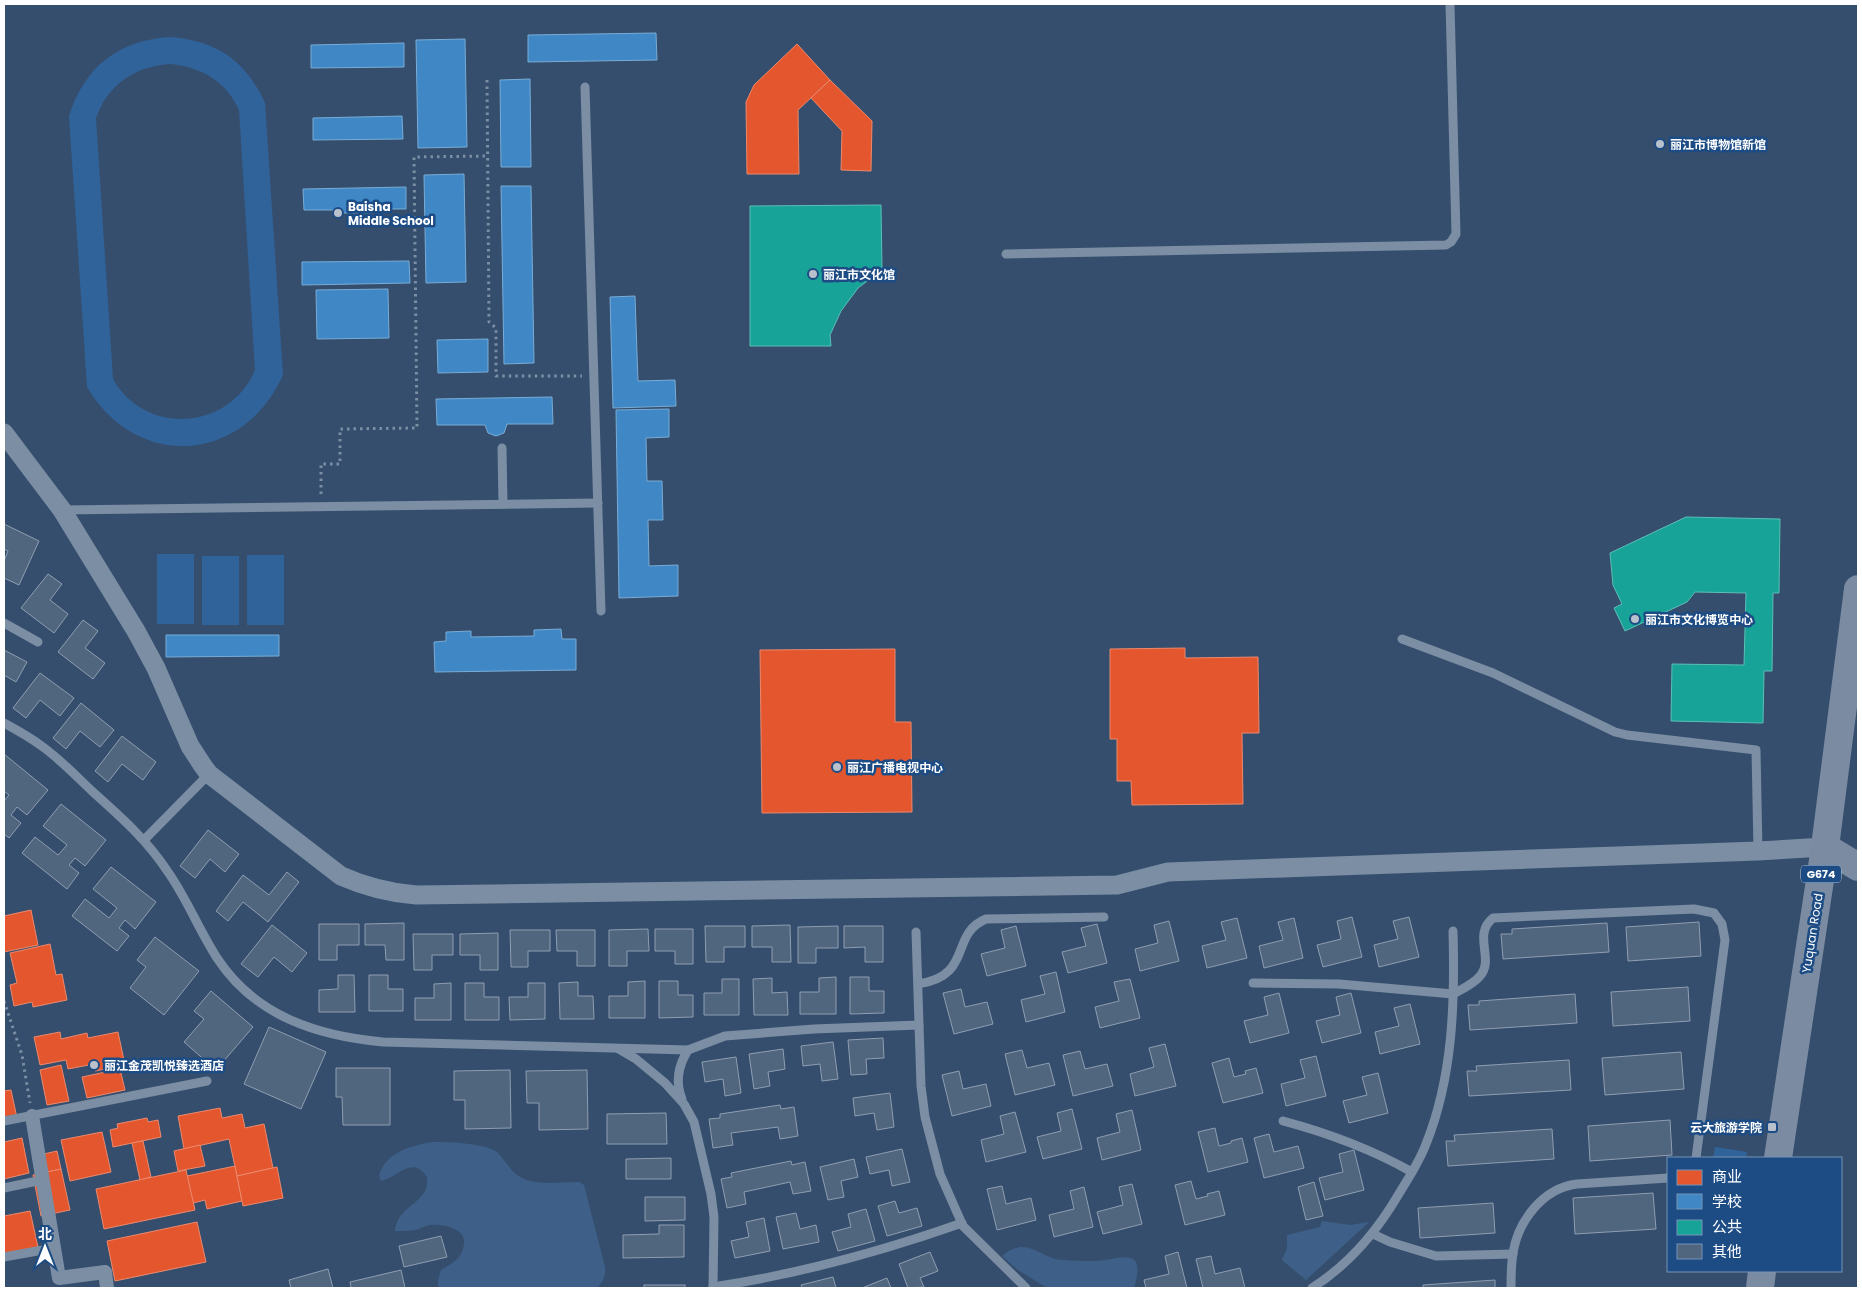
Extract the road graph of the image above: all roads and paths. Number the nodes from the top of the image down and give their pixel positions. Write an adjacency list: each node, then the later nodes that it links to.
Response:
1 (1450, 4): 5 (lane)
2 (486, 80): 4 (path)
3 (585, 87): 6 (lane)
4 (488, 156): 6 (path); 11 (path)
5 (1006, 254)
6 (594, 375): 9 (lane)
7 (4, 433): 12 (street)
8 (502, 448): 10 (lane)
9 (598, 503): 10 (lane); 14 (lane)
10 (503, 504): 11 (lane)
11 (321, 506): 12 (lane)
12 (62, 510): 19 (street)
13 (1858, 589): 21 (highway, Yuquan Road / G674)
14 (601, 611)
15 (4, 624): 17 (lane)
16 (1402, 639): 22 (lane)
17 (38, 642)
18 (4, 723): 20 (lane)
19 (209, 774): 20 (lane); 22 (street)
20 (144, 840): 32 (lane)
21 (1825, 847): 22 (street); 23 (highway); 40 (highway, Yuquan Road / G674)
22 (1758, 851)
23 (1858, 867)
24 (1104, 917): 28 (lane)
25 (1453, 931): 29 (lane)
26 (916, 932): 28 (lane)
27 (1253, 983): 29 (lane)
28 (918, 984): 31 (lane)
29 (1453, 994): 39 (lane); 41 (lane)
30 (4, 1002): 36 (path)
31 (919, 1025): 33 (lane); 45 (lane)
32 (619, 1048): 33 (lane); 35 (lane)
33 (688, 1050): 35 (lane)
34 (207, 1081): 36 (lane)
35 (684, 1104): 52 (lane)
36 (32, 1116): 37 (lane); 43 (street)
37 (4, 1121)
38 (1283, 1121): 41 (lane)
39 (1696, 1157)
40 (1778, 1157)
41 (1412, 1172): 46 (lane)
42 (1667, 1178): 48 (lane)
43 (42, 1180): 44 (lane); 47 (street)
44 (4, 1188)
45 (962, 1223): 52 (lane); 53 (lane)
46 (1372, 1234): 48 (lane); 54 (lane)
47 (54, 1248): 49 (lane); 51 (street)
48 (1513, 1254): 55 (lane)
49 (4, 1257)
50 (1762, 1272): 56 (highway)
51 (107, 1288)
52 (713, 1288)
53 (1026, 1288)
54 (1312, 1288)
55 (1511, 1288)
56 (1760, 1288)

